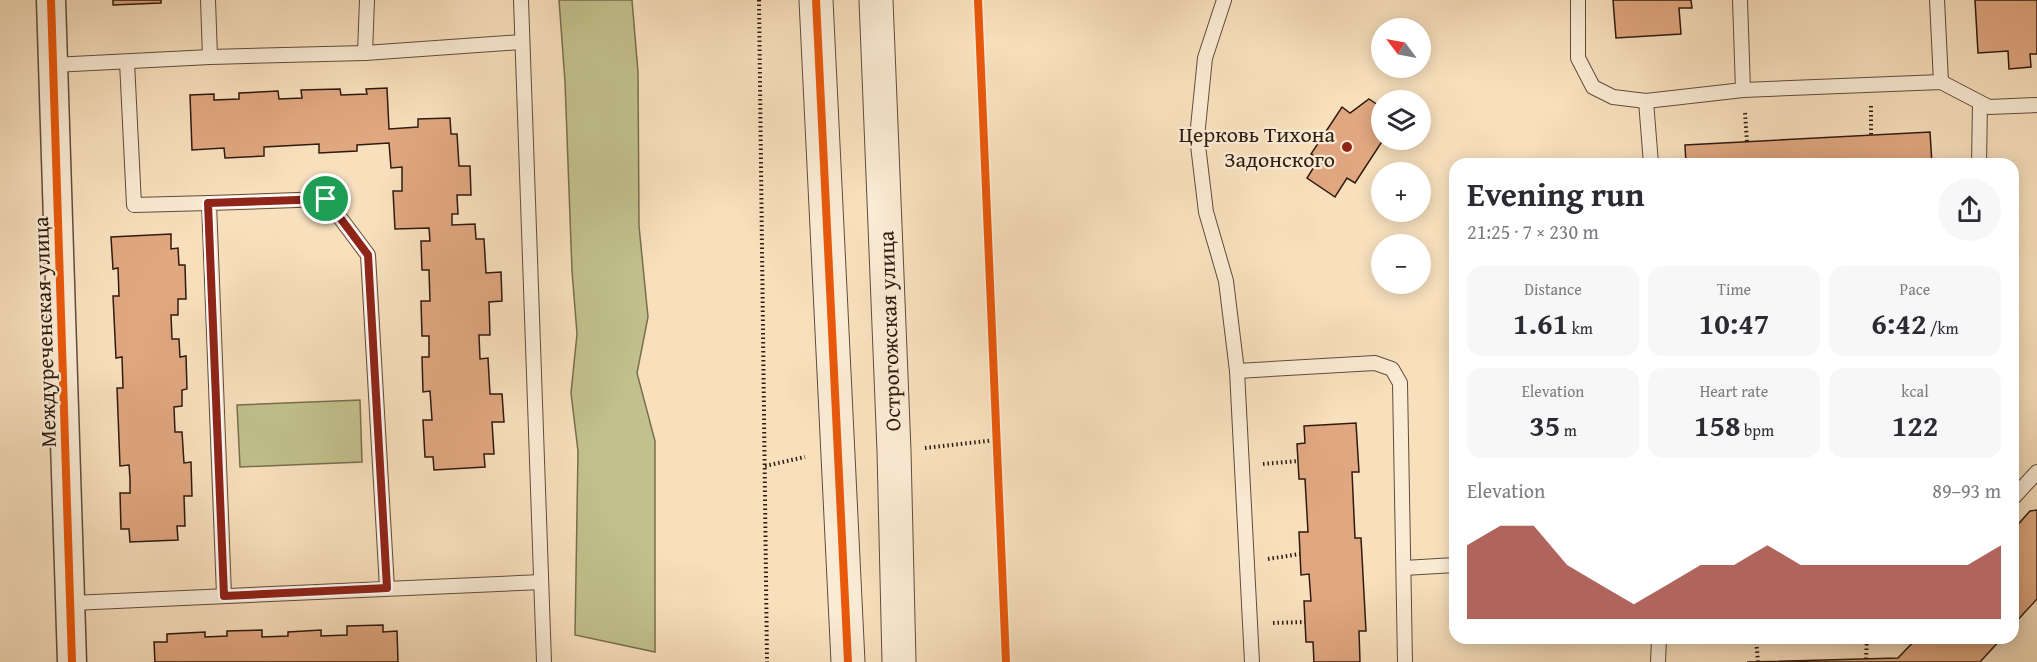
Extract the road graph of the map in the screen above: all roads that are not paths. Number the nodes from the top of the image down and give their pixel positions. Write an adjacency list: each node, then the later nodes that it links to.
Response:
1 (51, 0): 15 (street, Междуреченская улица)
2 (208, 0): 13 (lane)
3 (367, 0): 12 (lane)
4 (521, 0): 11 (lane)
5 (816, 0): 36 (street)
6 (876, 0): 37 (street, Острогожская улица)
7 (1224, 0): 24 (lane)
8 (1578, 0): 18 (lane)
9 (1740, 0): 17 (lane)
10 (1937, 0): 16 (lane)
11 (522, 42): 12 (lane); 29 (lane)
12 (365, 53): 13 (lane)
13 (210, 57): 14 (lane)
14 (127, 62): 15 (lane); 23 (lane)
15 (53, 65): 32 (street, Междуреченская улица)
16 (1941, 82): 17 (lane); 19 (lane)
17 (1743, 90): 18 (lane)
18 (1646, 101): 21 (lane)
19 (1980, 103): 20 (lane); 22 (lane)
20 (2037, 105)
21 (1651, 158)
22 (1979, 158)
23 (208, 203): 30 (lane); 31 (lane)
24 (1237, 371): 28 (lane); 38 (lane)
25 (2037, 472): 26 (lane)
26 (2019, 492)
27 (1449, 565): 28 (lane)
28 (1404, 568): 39 (lane)
29 (541, 582): 30 (lane); 35 (lane)
30 (387, 588): 31 (lane)
31 (224, 596): 32 (lane)
32 (72, 603): 34 (street, Междуреченская улица)
33 (1659, 644): 40 (lane)
34 (72, 662)
35 (544, 662)
36 (848, 662)
37 (898, 662)
38 (1252, 662)
39 (1405, 662)
40 (1658, 662)

